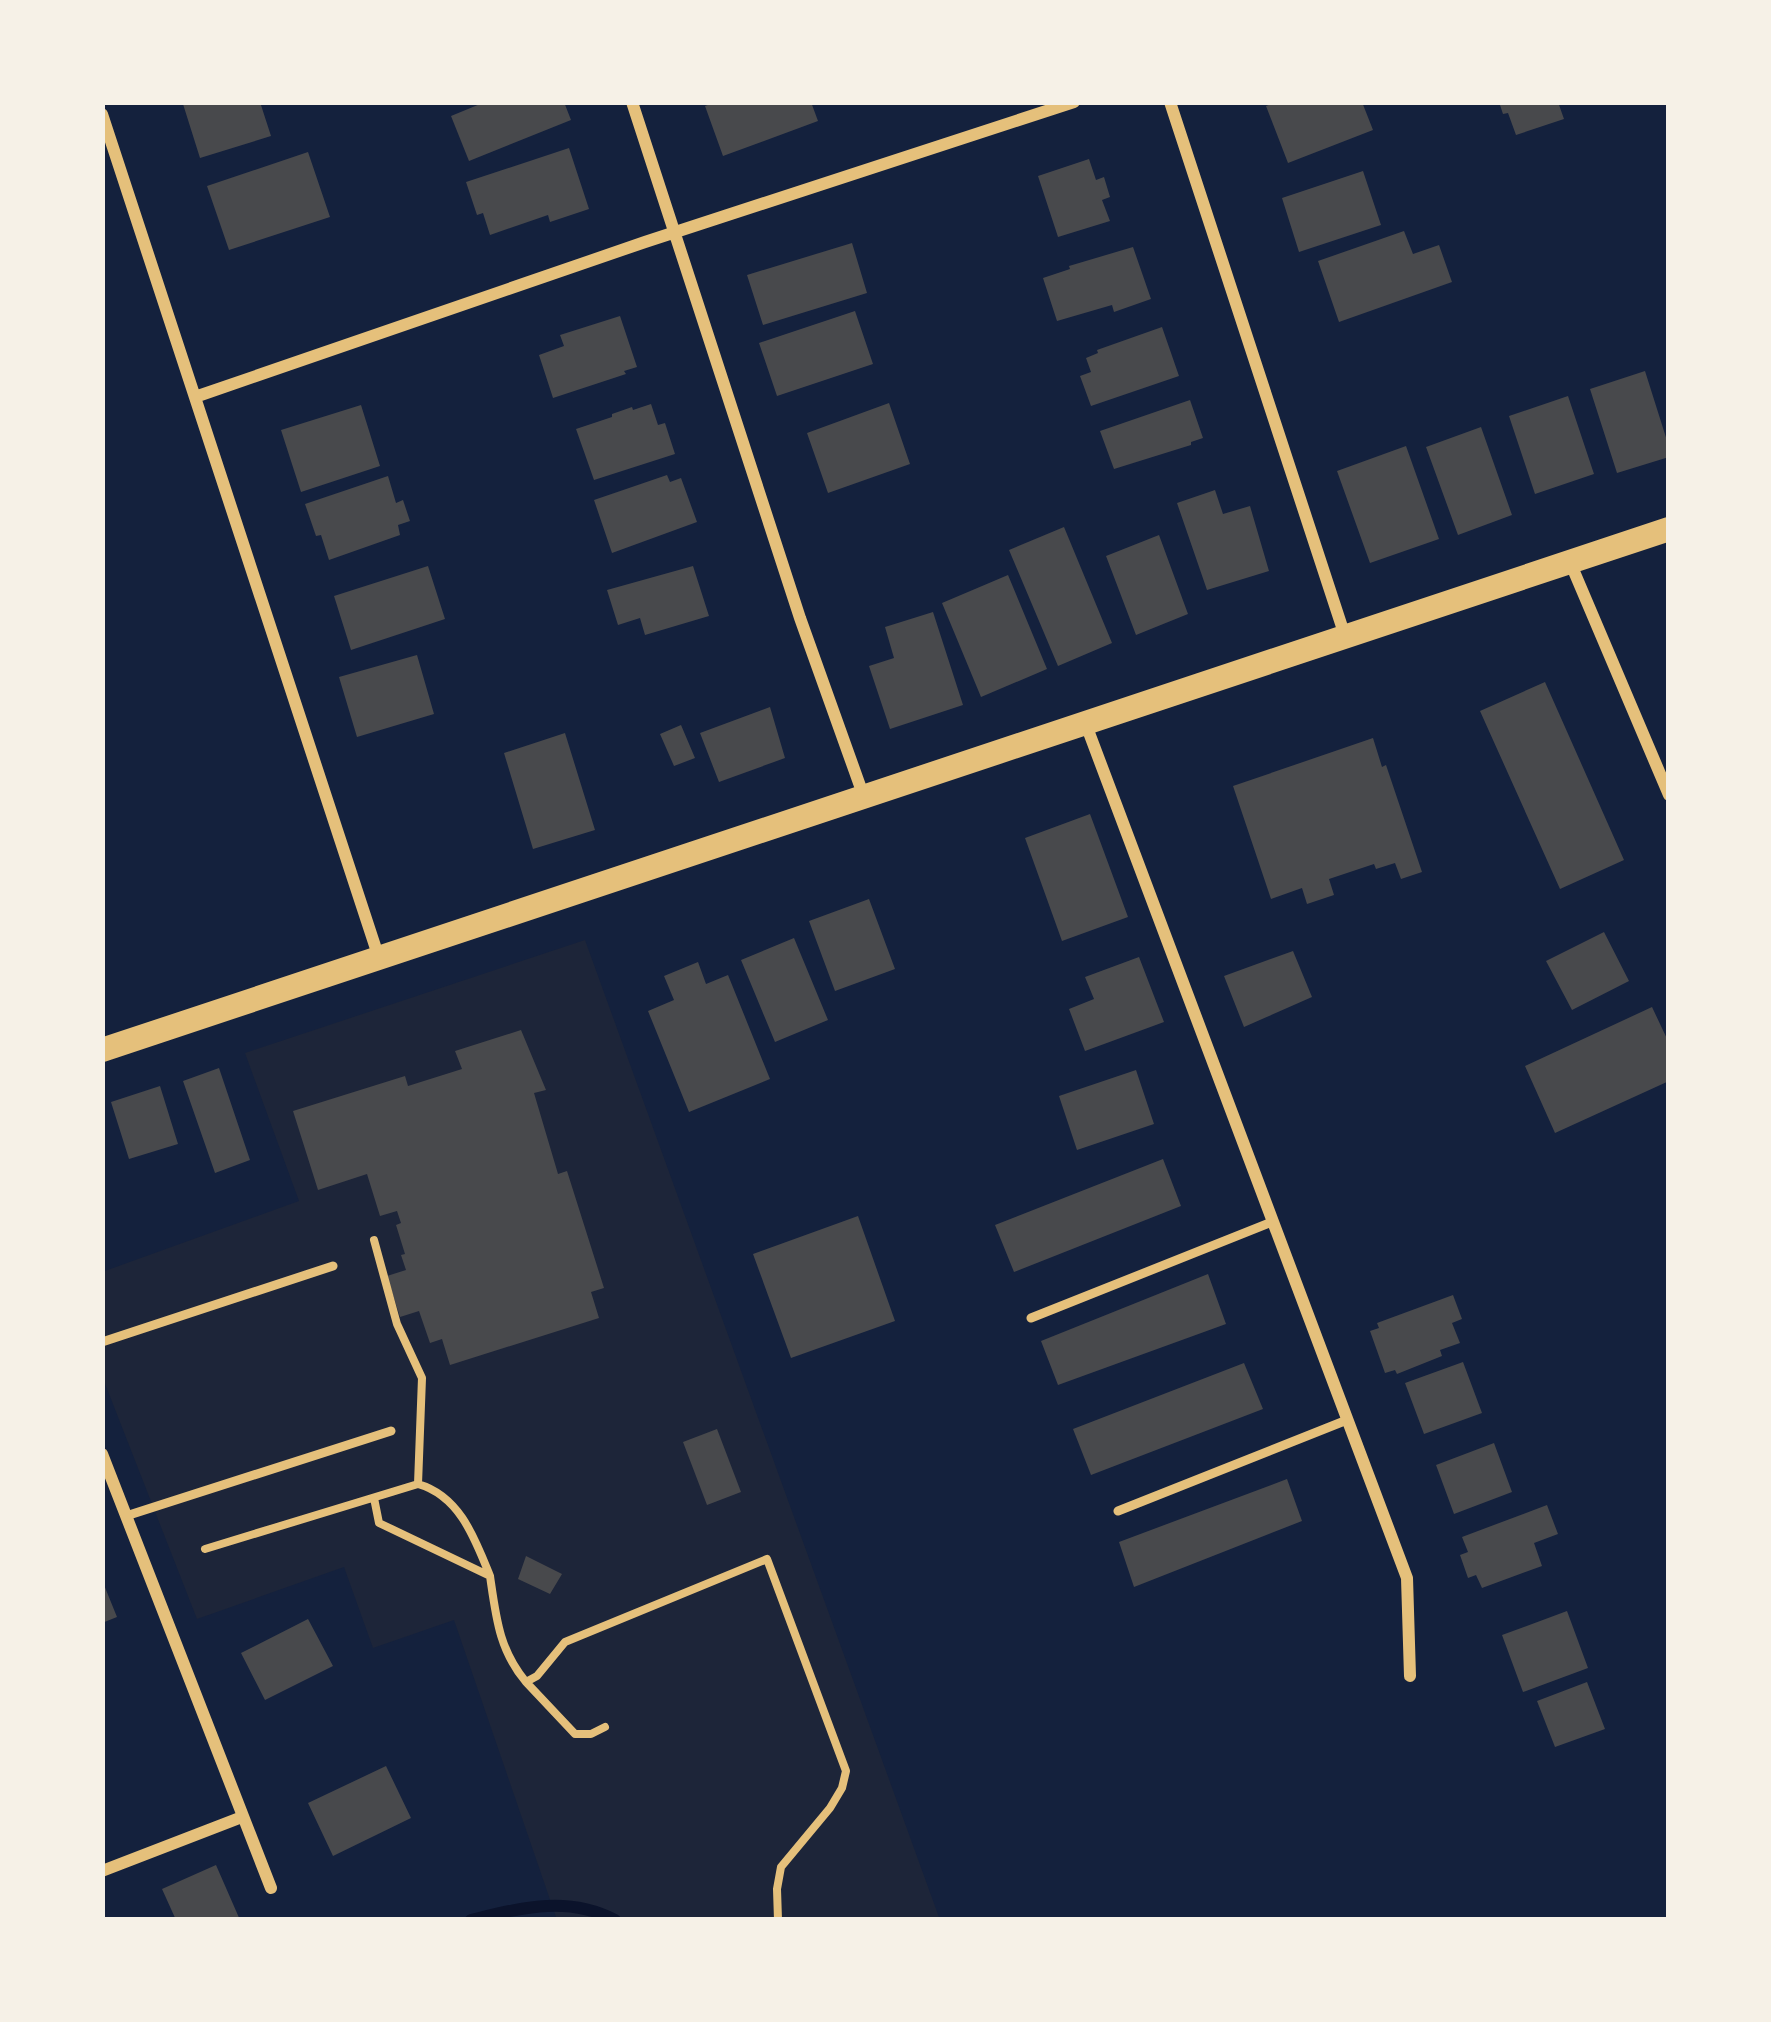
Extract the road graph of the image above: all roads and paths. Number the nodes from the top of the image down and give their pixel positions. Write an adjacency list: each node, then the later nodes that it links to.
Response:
1 (632, 102): 5 (street)
2 (1074, 102): 5 (street)
3 (1170, 102): 9 (street)
4 (102, 114): 6 (street)
5 (675, 232): 6 (street); 12 (street)
6 (195, 397): 13 (street)
7 (1669, 530): 8 (main road)
8 (1570, 562): 9 (main road); 11 (street)
9 (1345, 636): 10 (main road)
10 (1084, 722): 12 (main road); 15 (street)
11 (1669, 795)
12 (865, 798): 13 (main road)
13 (379, 958): 14 (main road)
14 (102, 1051)
15 (1272, 1222): 18 (lane); 20 (street)
16 (374, 1240): 23 (path)
17 (333, 1266): 19 (lane)
18 (1030, 1318)
19 (102, 1342)
20 (1347, 1420): 25 (lane); 29 (street)
21 (391, 1431): 26 (lane)
22 (103, 1458): 26 (street)
23 (418, 1484): 24 (path); 28 (path)
24 (374, 1498): 27 (path); 28 (path)
25 (1118, 1511)
26 (126, 1516): 32 (street)
27 (205, 1549)
28 (490, 1576): 30 (path)
29 (1410, 1676)
30 (526, 1682): 31 (path); 35 (path)
31 (605, 1727)
32 (242, 1816): 33 (street); 34 (street)
33 (102, 1871)
34 (271, 1888)
35 (778, 1920)

